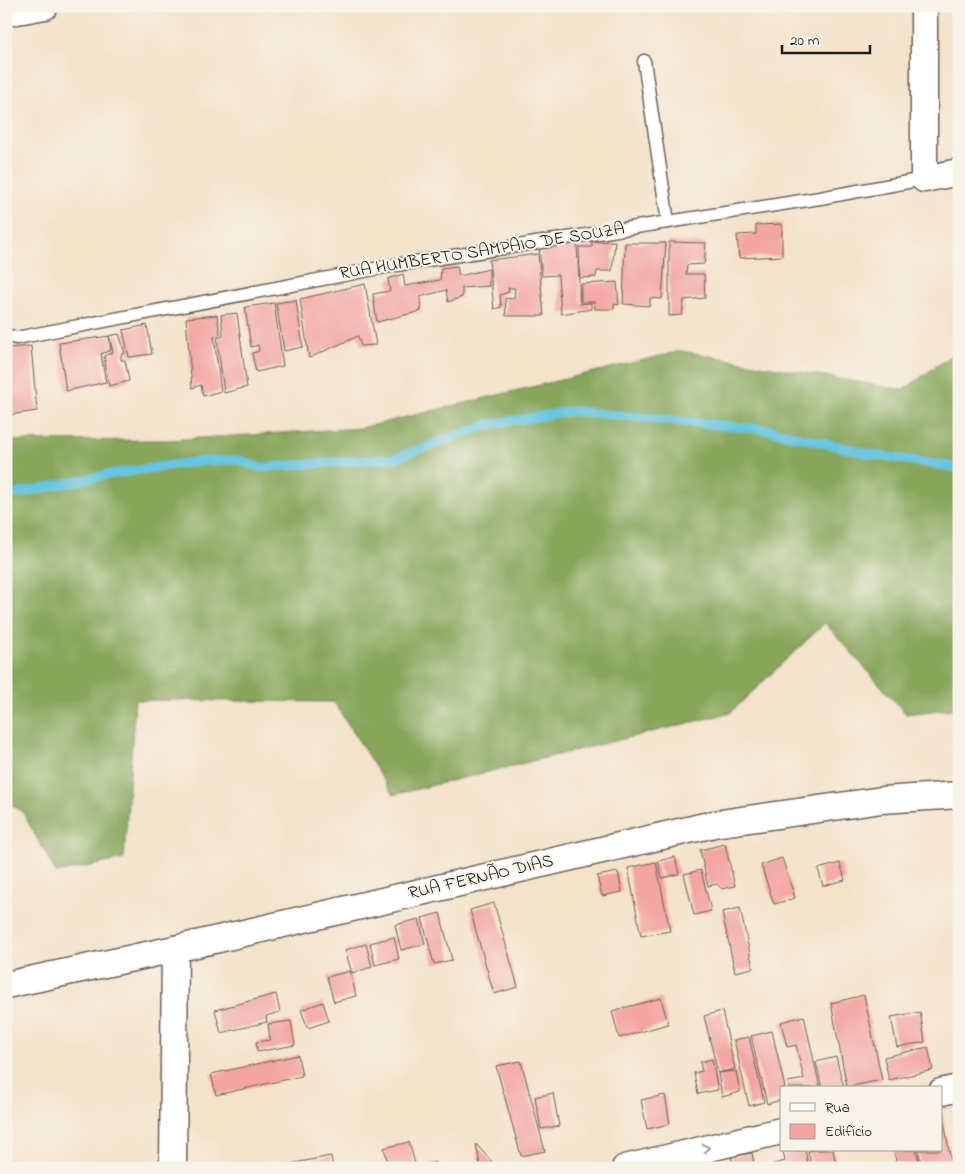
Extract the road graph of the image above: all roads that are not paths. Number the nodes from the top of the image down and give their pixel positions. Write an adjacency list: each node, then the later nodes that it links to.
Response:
1 (45, 6): 3 (street)
2 (924, 6): 6 (street)
3 (6, 13)
4 (644, 61): 7 (lane)
5 (959, 172): 6 (street, RUA HUMBERTO SAMPAIO DE SOUZA)
6 (924, 179): 7 (lane, RUA HUMBERTO SAMPAIO DE SOUZA)
7 (668, 222): 8 (lane, RUA HUMBERTO SAMPAIO DE SOUZA)
8 (6, 335)
9 (959, 795): 10 (street, RUA FERNÃO DIAS)
10 (175, 949): 11 (street, RUA FERNÃO DIAS); 15 (street)
11 (6, 985)
12 (959, 1088): 13 (street)
13 (942, 1092)
14 (780, 1130): 16 (street, one-way to 14)
15 (173, 1168)
16 (625, 1168)

